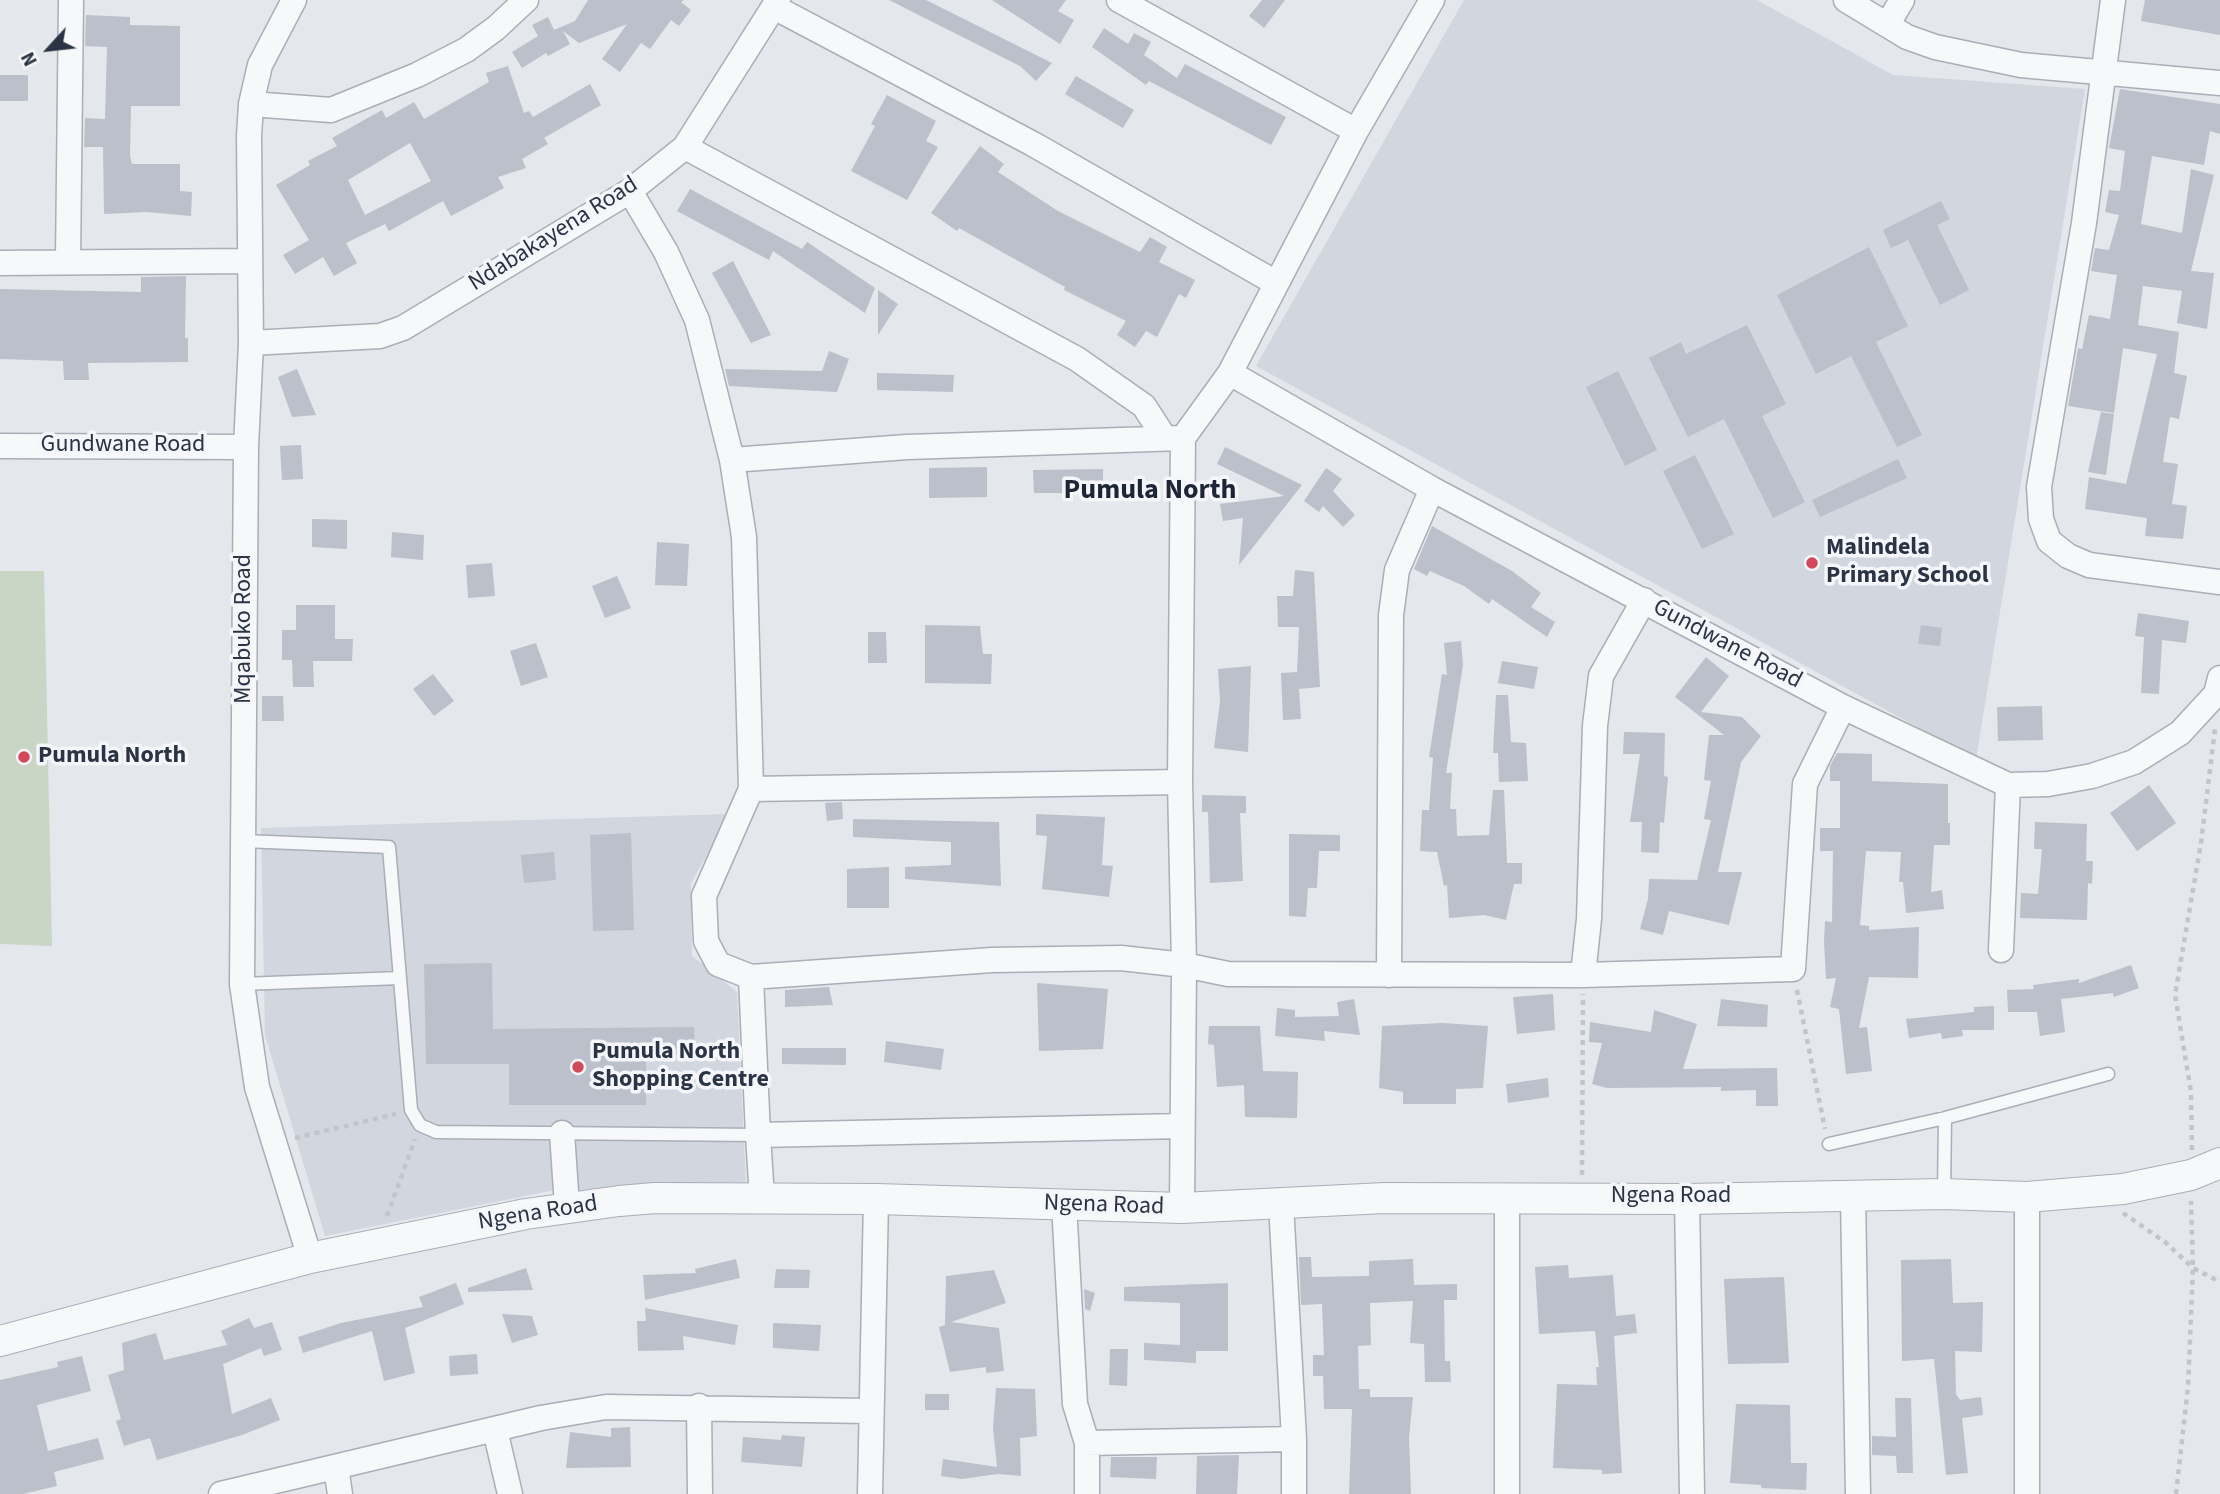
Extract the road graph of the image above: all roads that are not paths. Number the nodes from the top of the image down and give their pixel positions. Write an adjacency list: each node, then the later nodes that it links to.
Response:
1 (71, 0): 11 (street)
2 (85, 0): 11 (street)
3 (294, 0): 15 (street, Mqabuko Road)
4 (526, 0): 15 (street)
5 (1119, 0): 16 (street)
6 (1432, 0): 16 (street)
7 (1846, 0): 12 (street)
8 (1902, 0): 12 (street)
9 (2113, 0): 13 (street)
10 (776, 4): 17 (street, Ndabakayena Road); 22 (street)
11 (71, 25): 19 (street)
12 (1887, 25): 13 (street)
13 (2102, 73): 14 (street); 30 (street)
14 (2220, 83)
15 (251, 104): 20 (street, Mqabuko Road)
16 (1356, 131): 22 (street)
17 (685, 147): 18 (street, Ndabakayena Road); 25 (street)
18 (630, 191): 23 (street, Ndabakayena Road); 28 (street)
19 (68, 261): 20 (street); 21 (street)
20 (248, 261): 23 (street, Mqabuko Road)
21 (0, 263)
22 (1276, 283): 24 (street)
23 (250, 343): 27 (street, Mqabuko Road)
24 (1230, 373): 25 (street); 29 (street, Gundwane Road)
25 (1174, 438): 28 (street); 34 (street)
26 (0, 446): 27 (street, Gundwane Road)
27 (246, 447): 37 (street, Mqabuko Road)
28 (732, 460): 36 (street)
29 (1432, 489): 31 (street, Gundwane Road); 40 (street)
30 (2220, 582)
31 (1644, 600): 33 (street, Gundwane Road); 41 (street)
32 (2218, 686): 35 (street, Gundwane Road)
33 (1843, 707): 35 (street, Gundwane Road); 41 (street)
34 (1180, 782): 36 (street); 39 (street)
35 (2008, 785): 38 (street)
36 (751, 789): 42 (street)
37 (243, 841): 43 (lane); 44 (street, Mqabuko Road)
38 (2001, 950)
39 (1184, 965): 40 (street); 42 (street); 47 (street)
40 (1389, 975): 41 (street)
41 (1583, 975)
42 (751, 977): 49 (street)
43 (400, 978): 44 (lane); 48 (lane)
44 (242, 984): 63 (street, Mqabuko Road)
45 (2108, 1074): 46 (lane)
46 (1945, 1118): 50 (lane); 52 (lane)
47 (1182, 1126): 49 (street); 62 (street)
48 (562, 1133): 49 (lane); 61 (street)
49 (758, 1135): 56 (street)
50 (1829, 1144)
51 (2220, 1163): 55 (street, Ngena Road)
52 (1944, 1194): 53 (street, Ngena Road); 55 (street, Ngena Road)
53 (1853, 1195): 58 (street, Ngena Road); 80 (street)
54 (1507, 1197): 58 (street, Ngena Road); 60 (street, Ngena Road); 78 (street)
55 (2027, 1197): 81 (street)
56 (762, 1198): 57 (street, Ngena Road); 61 (street, Ngena Road)
57 (876, 1199): 59 (street, Ngena Road); 66 (street)
58 (1687, 1199): 79 (street)
59 (1063, 1204): 62 (street, Ngena Road); 69 (street)
60 (1280, 1204): 62 (street, Ngena Road); 68 (street)
61 (568, 1206): 63 (street, Ngena Road)
62 (1182, 1208)
63 (310, 1258): 64 (street, Ngena Road)
64 (0, 1341)
65 (699, 1406): 66 (street); 67 (street); 74 (street)
66 (870, 1411): 75 (street)
67 (495, 1430): 70 (street); 73 (street)
68 (1294, 1439): 69 (street); 77 (street)
69 (1087, 1443): 76 (street)
70 (335, 1467): 71 (street); 72 (street)
71 (221, 1494)
72 (340, 1494)
73 (510, 1494)
74 (700, 1494)
75 (870, 1494)
76 (1087, 1494)
77 (1294, 1494)
78 (1507, 1494)
79 (1692, 1494)
80 (1858, 1494)
81 (2027, 1494)

